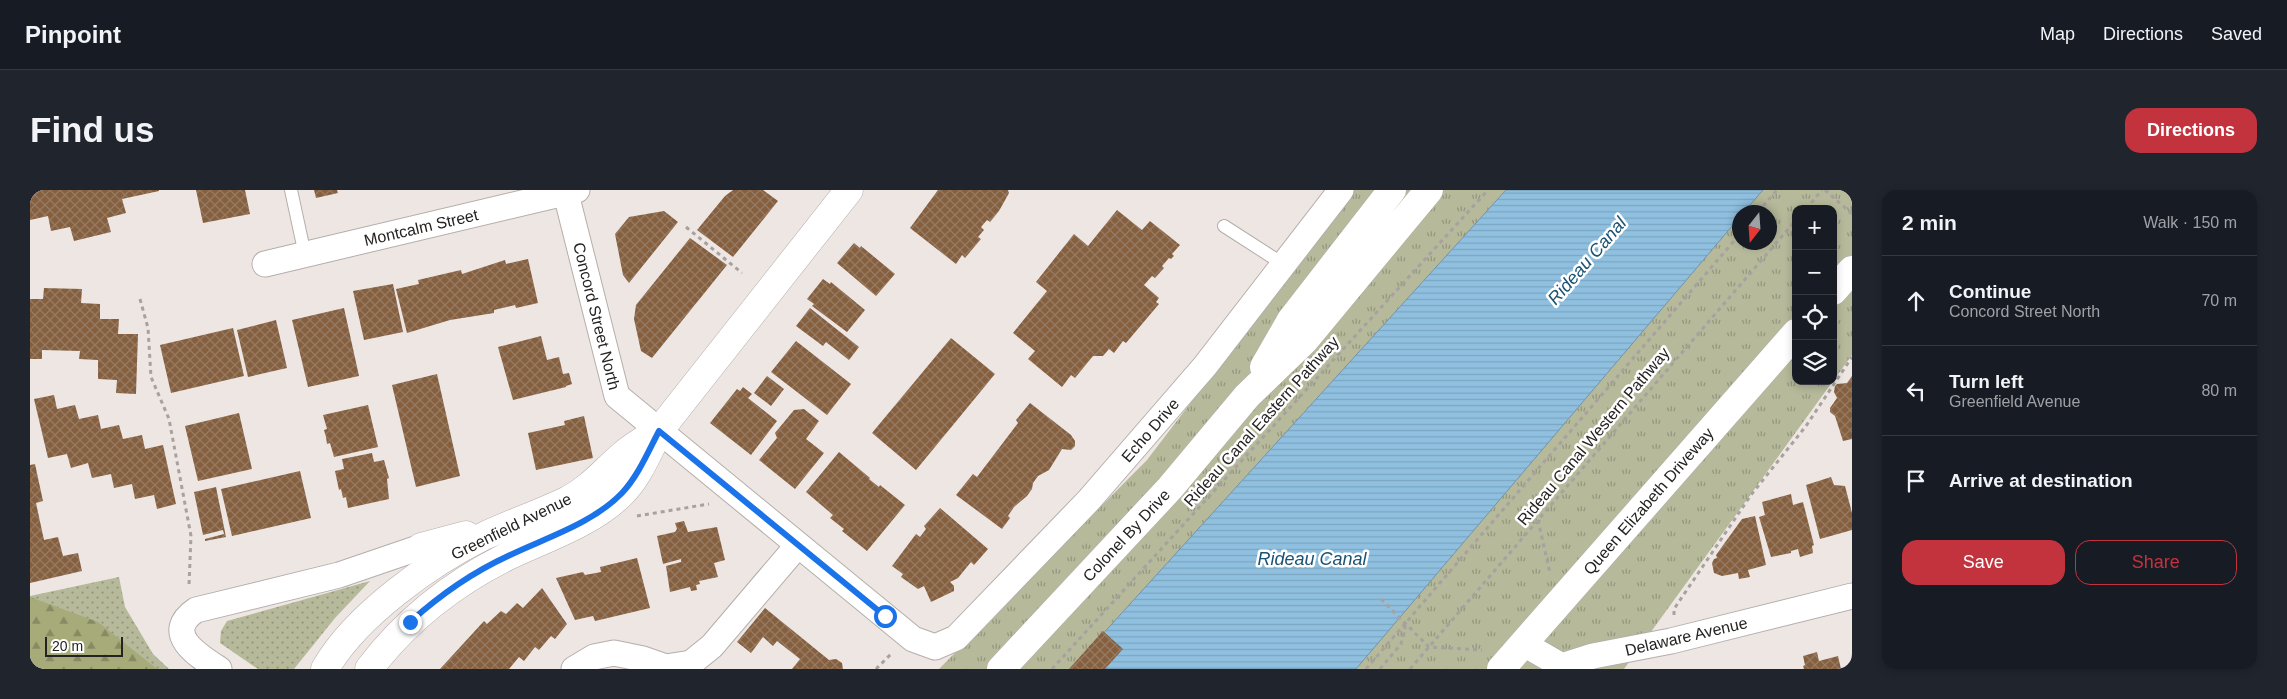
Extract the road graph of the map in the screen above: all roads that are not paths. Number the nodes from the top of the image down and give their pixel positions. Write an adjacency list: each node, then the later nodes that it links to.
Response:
1 (291, 190): 8 (lane)
2 (849, 190): 13 (main road, Greenfield Avenue)
3 (1341, 190): 10 (street, Echo Drive)
4 (1392, 190): 12 (main road, Colonel By Drive)
5 (1429, 190): 12 (main road, Colonel By Drive)
6 (569, 191): 8 (street, Montcalm Street); 13 (street, Concord Street North)
7 (1224, 226): 10 (lane)
8 (305, 255): 9 (street, Montcalm Street)
9 (265, 264)
10 (1283, 264): 18 (street, Echo Drive)
11 (1792, 338): 19 (main road, Queen Elizabeth Driveway)
12 (1246, 396): 25 (main road, Colonel By Drive)
13 (659, 431): 14 (main road, Greenfield Avenue); 15 (street, Concord Street North); 23 (main road, Greenfield Avenue)
14 (511, 524): 16 (main road); 22 (main road, Greenfield Avenue)
15 (798, 545): 18 (street, Concord Street North); 24 (street)
16 (420, 547): 21 (street)
17 (1852, 596): 20 (street, Delaware Avenue)
18 (935, 647)
19 (1512, 658): 20 (street, Delaware Avenue)
20 (1562, 667)
21 (219, 669)
22 (325, 669)
23 (369, 669)
24 (574, 669)
25 (1001, 669)

